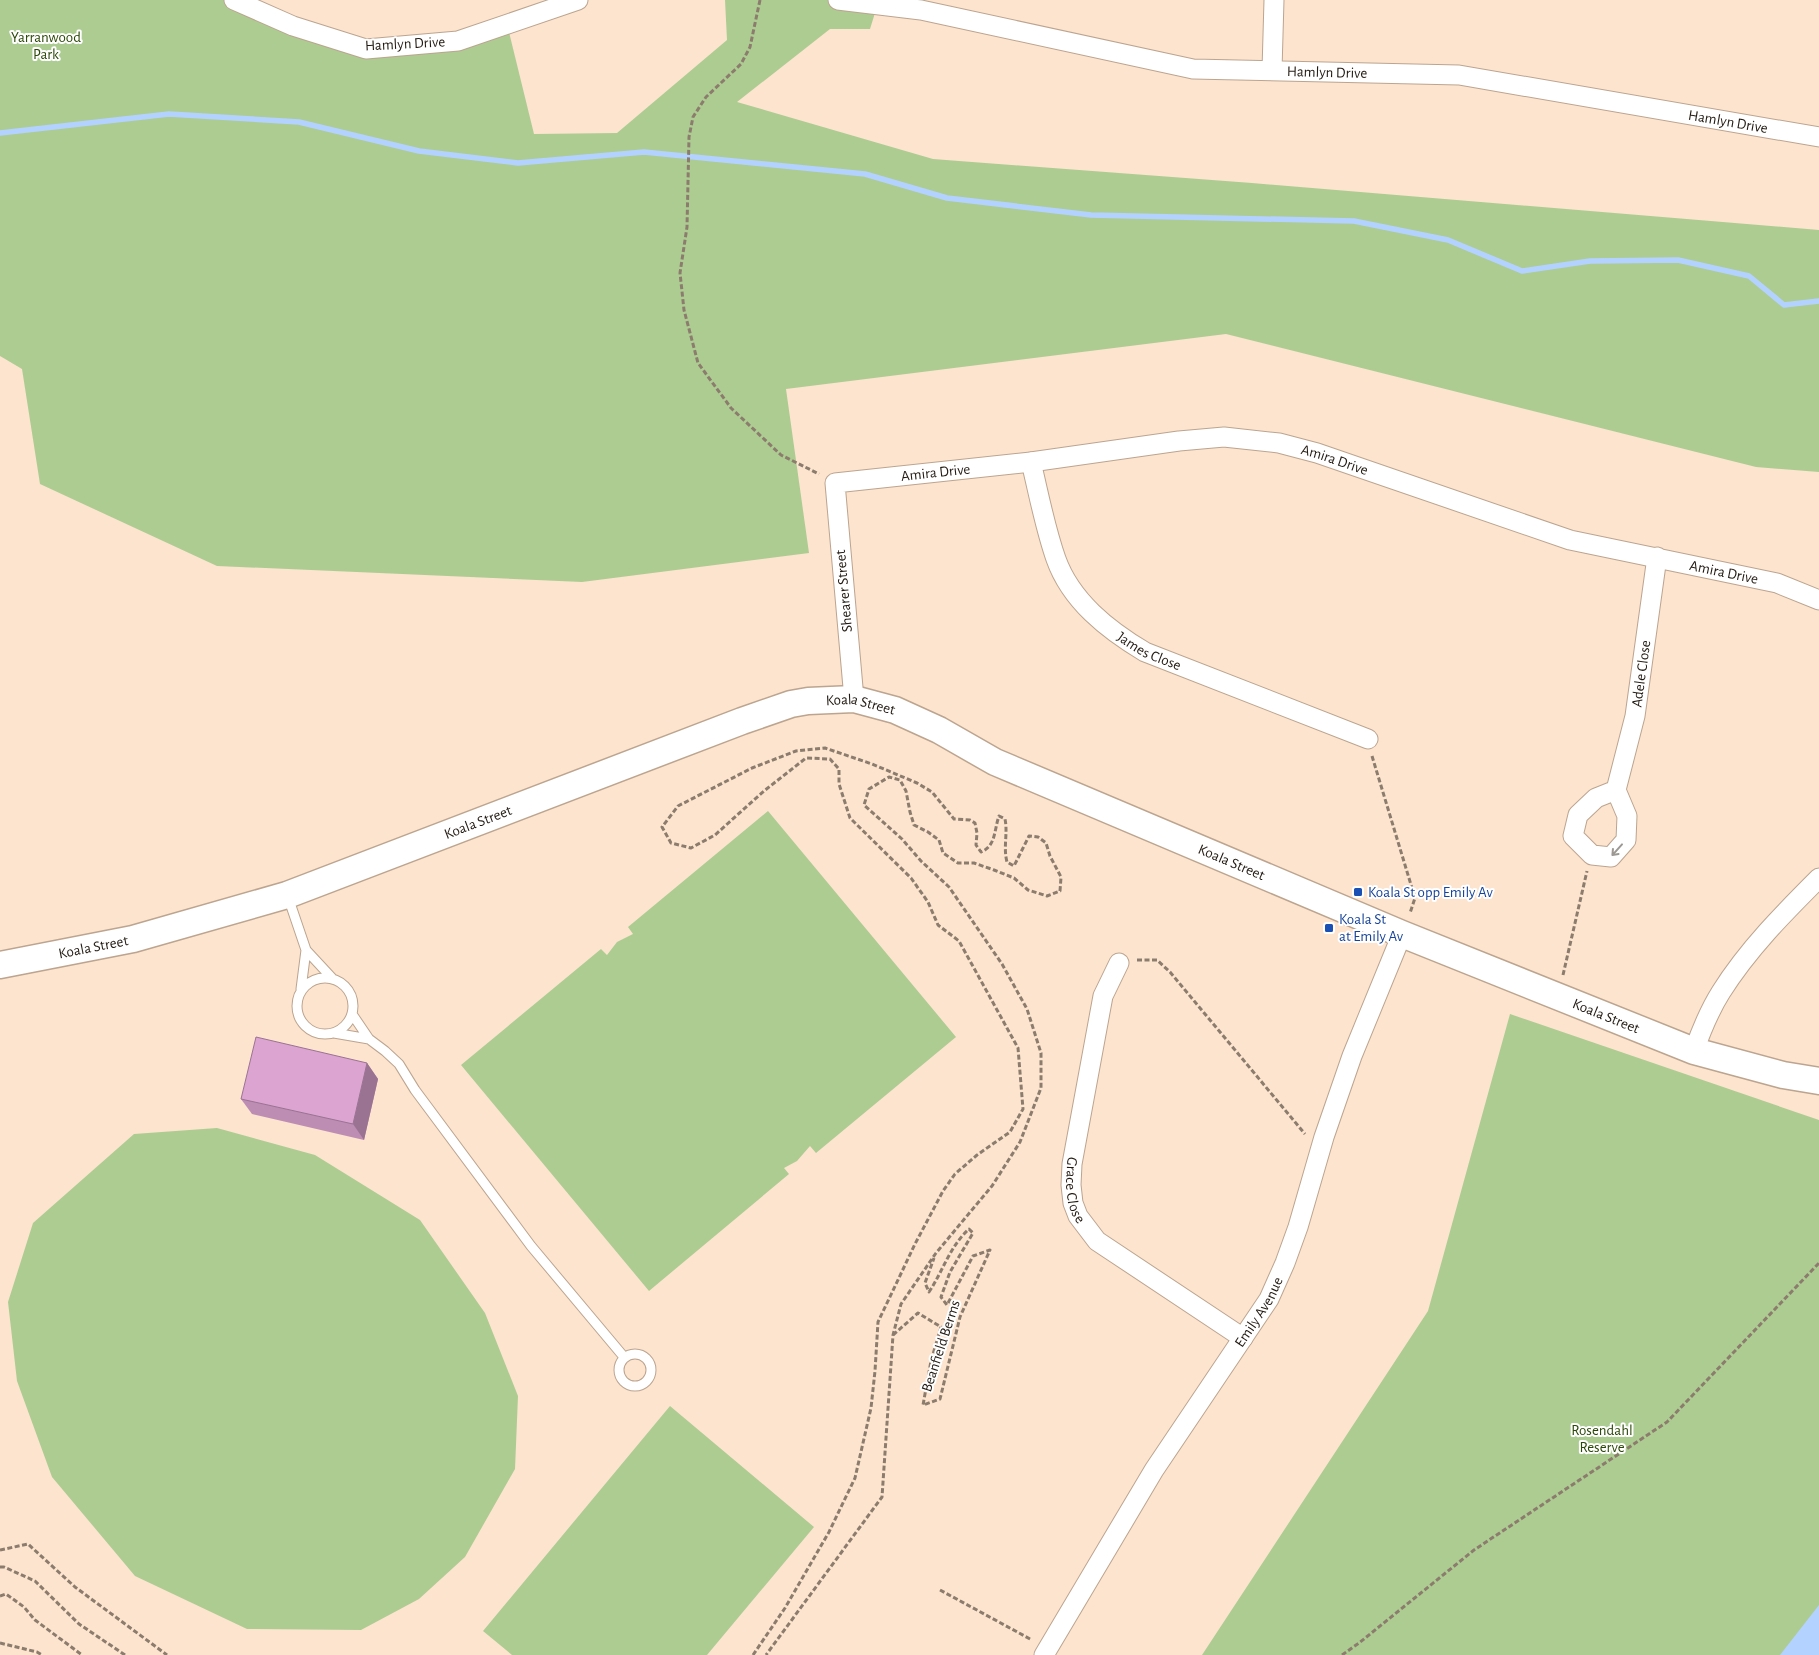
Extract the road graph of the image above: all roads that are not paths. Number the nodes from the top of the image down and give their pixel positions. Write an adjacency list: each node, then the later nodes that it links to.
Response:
1 (234, 0): 2 (street, Hamlyn Drive)
2 (578, 0)
3 (838, 0): 5 (street, Hamlyn Drive)
4 (1274, 0): 5 (street)
5 (1272, 70): 6 (street, Hamlyn Drive)
6 (1819, 137)
7 (1031, 462): 8 (street, Amira Drive); 9 (street, Amira Drive); 12 (street, James Close)
8 (835, 483): 11 (street, Shearer Street)
9 (1657, 557): 10 (street, Amira Drive); 13 (street, Adele Close)
10 (1819, 600)
11 (854, 699): 15 (street, Koala Street); 16 (street, Koala Street)
12 (1368, 739)
13 (1616, 790): 13 (street, one-way to 13)
14 (1819, 878): 25 (street)
15 (286, 895): 17 (lane); 19 (street, Koala Street)
16 (1402, 934): 25 (street, Koala Street); 27 (street, Emily Avenue)
17 (306, 950): 20 (lane); 21 (lane)
18 (1119, 962): 27 (street, Grace Close)
19 (0, 965)
20 (332, 978): 21 (lane); 22 (lane)
21 (301, 991): 23 (lane)
22 (352, 1014): 23 (lane); 24 (lane)
23 (334, 1033): 24 (lane)
24 (369, 1040): 28 (lane)
25 (1694, 1051): 26 (street, Koala Street)
26 (1819, 1081)
27 (1243, 1338): 29 (street, Emily Avenue)
28 (624, 1358)
29 (1046, 1652)

